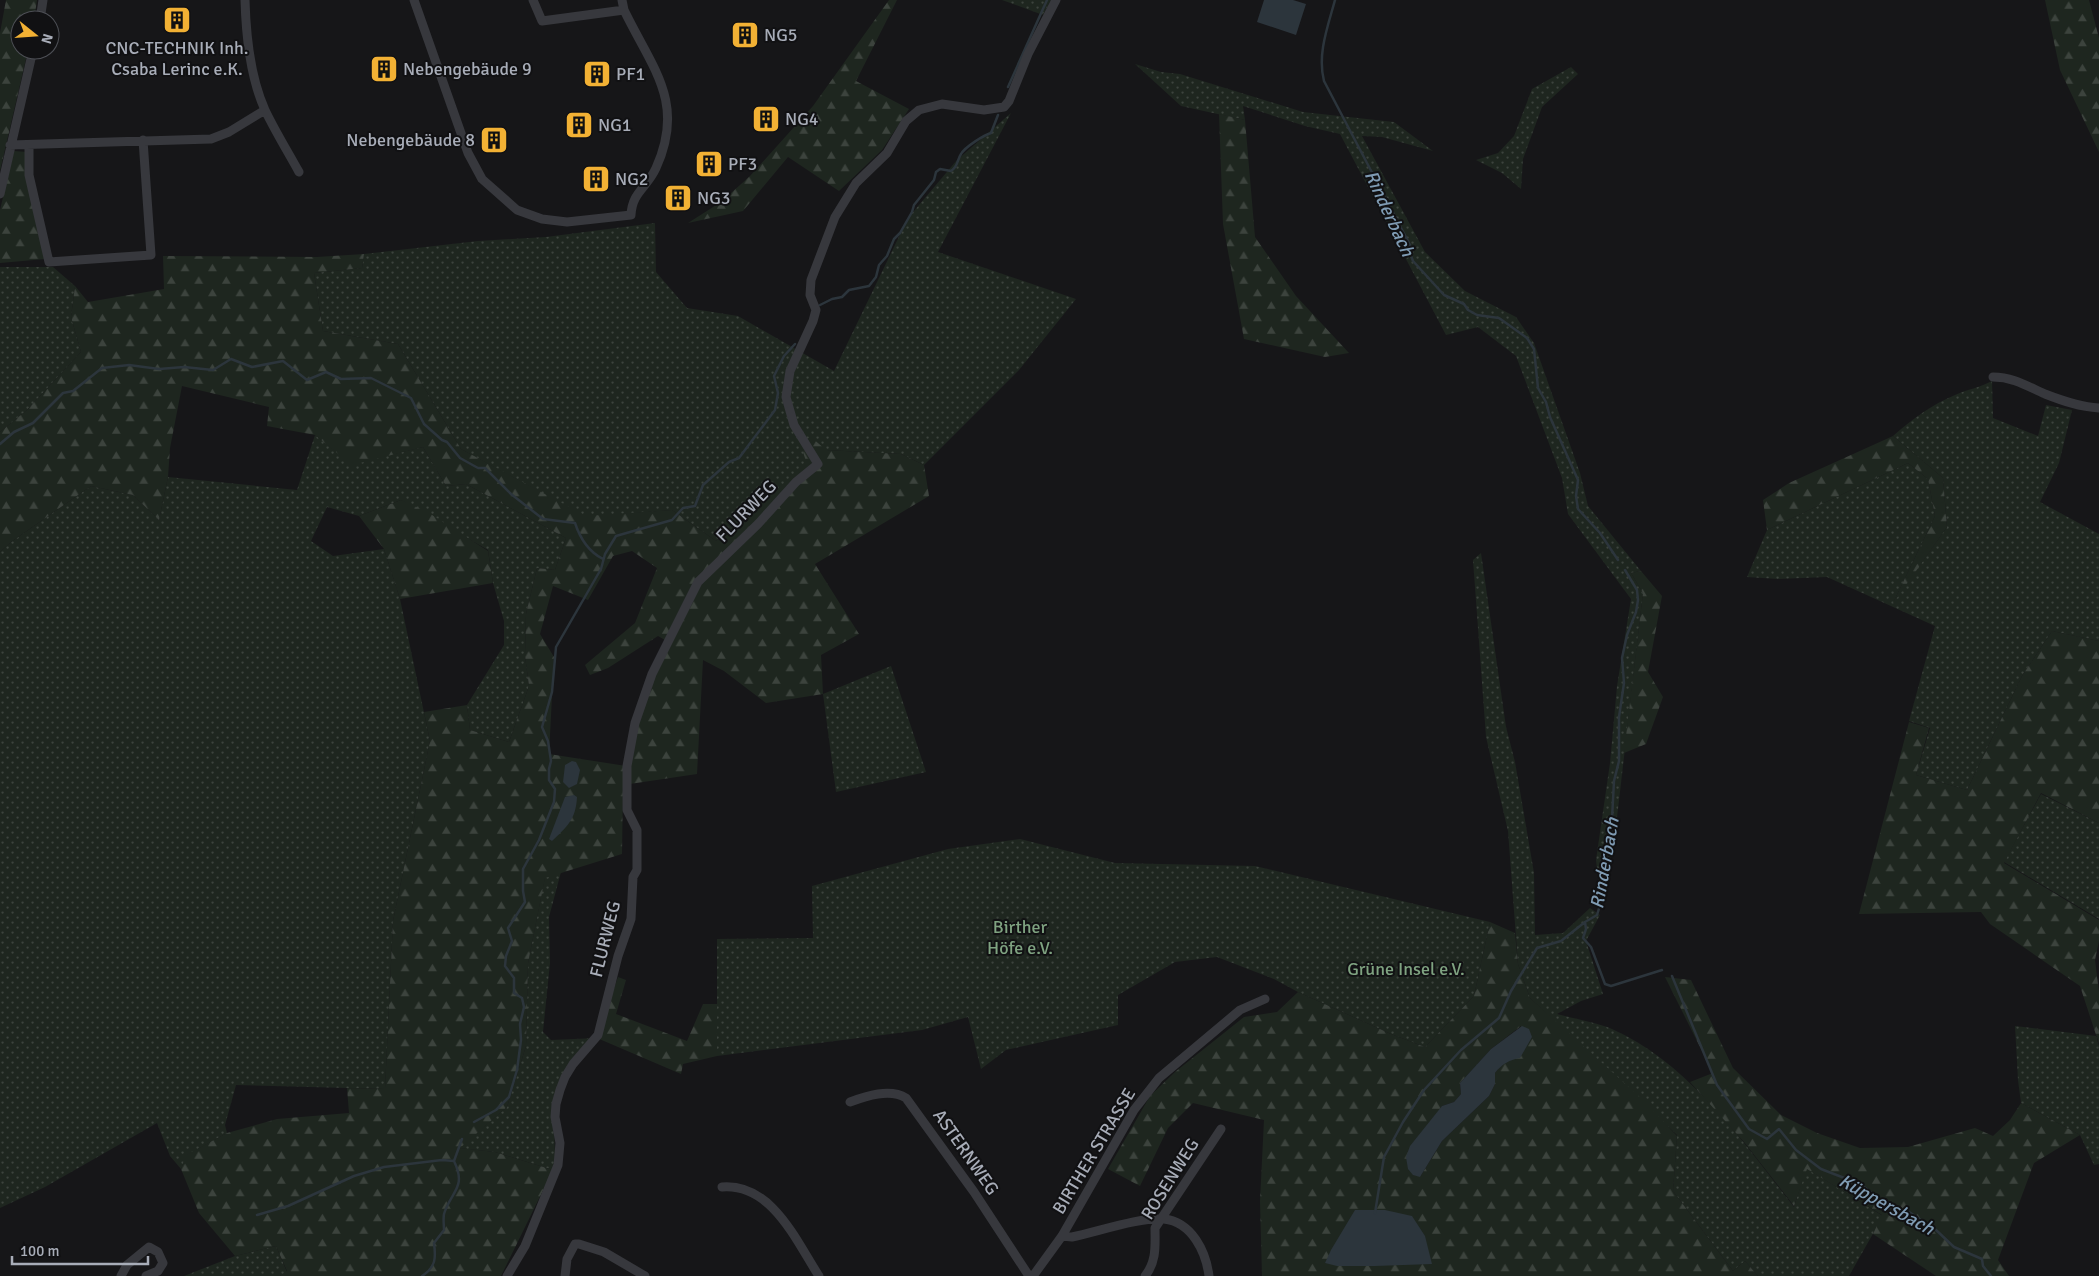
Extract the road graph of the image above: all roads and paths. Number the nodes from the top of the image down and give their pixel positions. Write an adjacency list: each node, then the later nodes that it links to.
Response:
1 (245, 0): 8 (street)
2 (414, 0): 6 (street)
3 (533, 0): 6 (street)
4 (622, 0): 6 (street)
5 (1056, 0): 24 (street, FLURWEG)
6 (624, 10)
7 (31, 60): 10 (street)
8 (265, 110): 9 (street); 12 (street)
9 (143, 140): 11 (street); 11 (street)
10 (10, 145): 11 (street); 13 (street)
11 (29, 145)
12 (299, 172)
13 (0, 194)
14 (1993, 377): 15 (street)
15 (2099, 408)
16 (1265, 999): 21 (street, BIRTHER STRASSE)
17 (850, 1102): 28 (street, ASTERNWEG)
18 (1221, 1129): 20 (street, ROSENWEG)
19 (722, 1187): 27 (street)
20 (1160, 1219): 21 (street); 29 (street, ROSENWEG); 30 (street)
21 (1062, 1236): 28 (street, BIRTHER STRASSE)
22 (121, 1276): 23 (street)
23 (146, 1276)
24 (507, 1276)
25 (566, 1276): 26 (street)
26 (645, 1276)
27 (819, 1276)
28 (1031, 1276)
29 (1145, 1276)
30 (1209, 1276)

